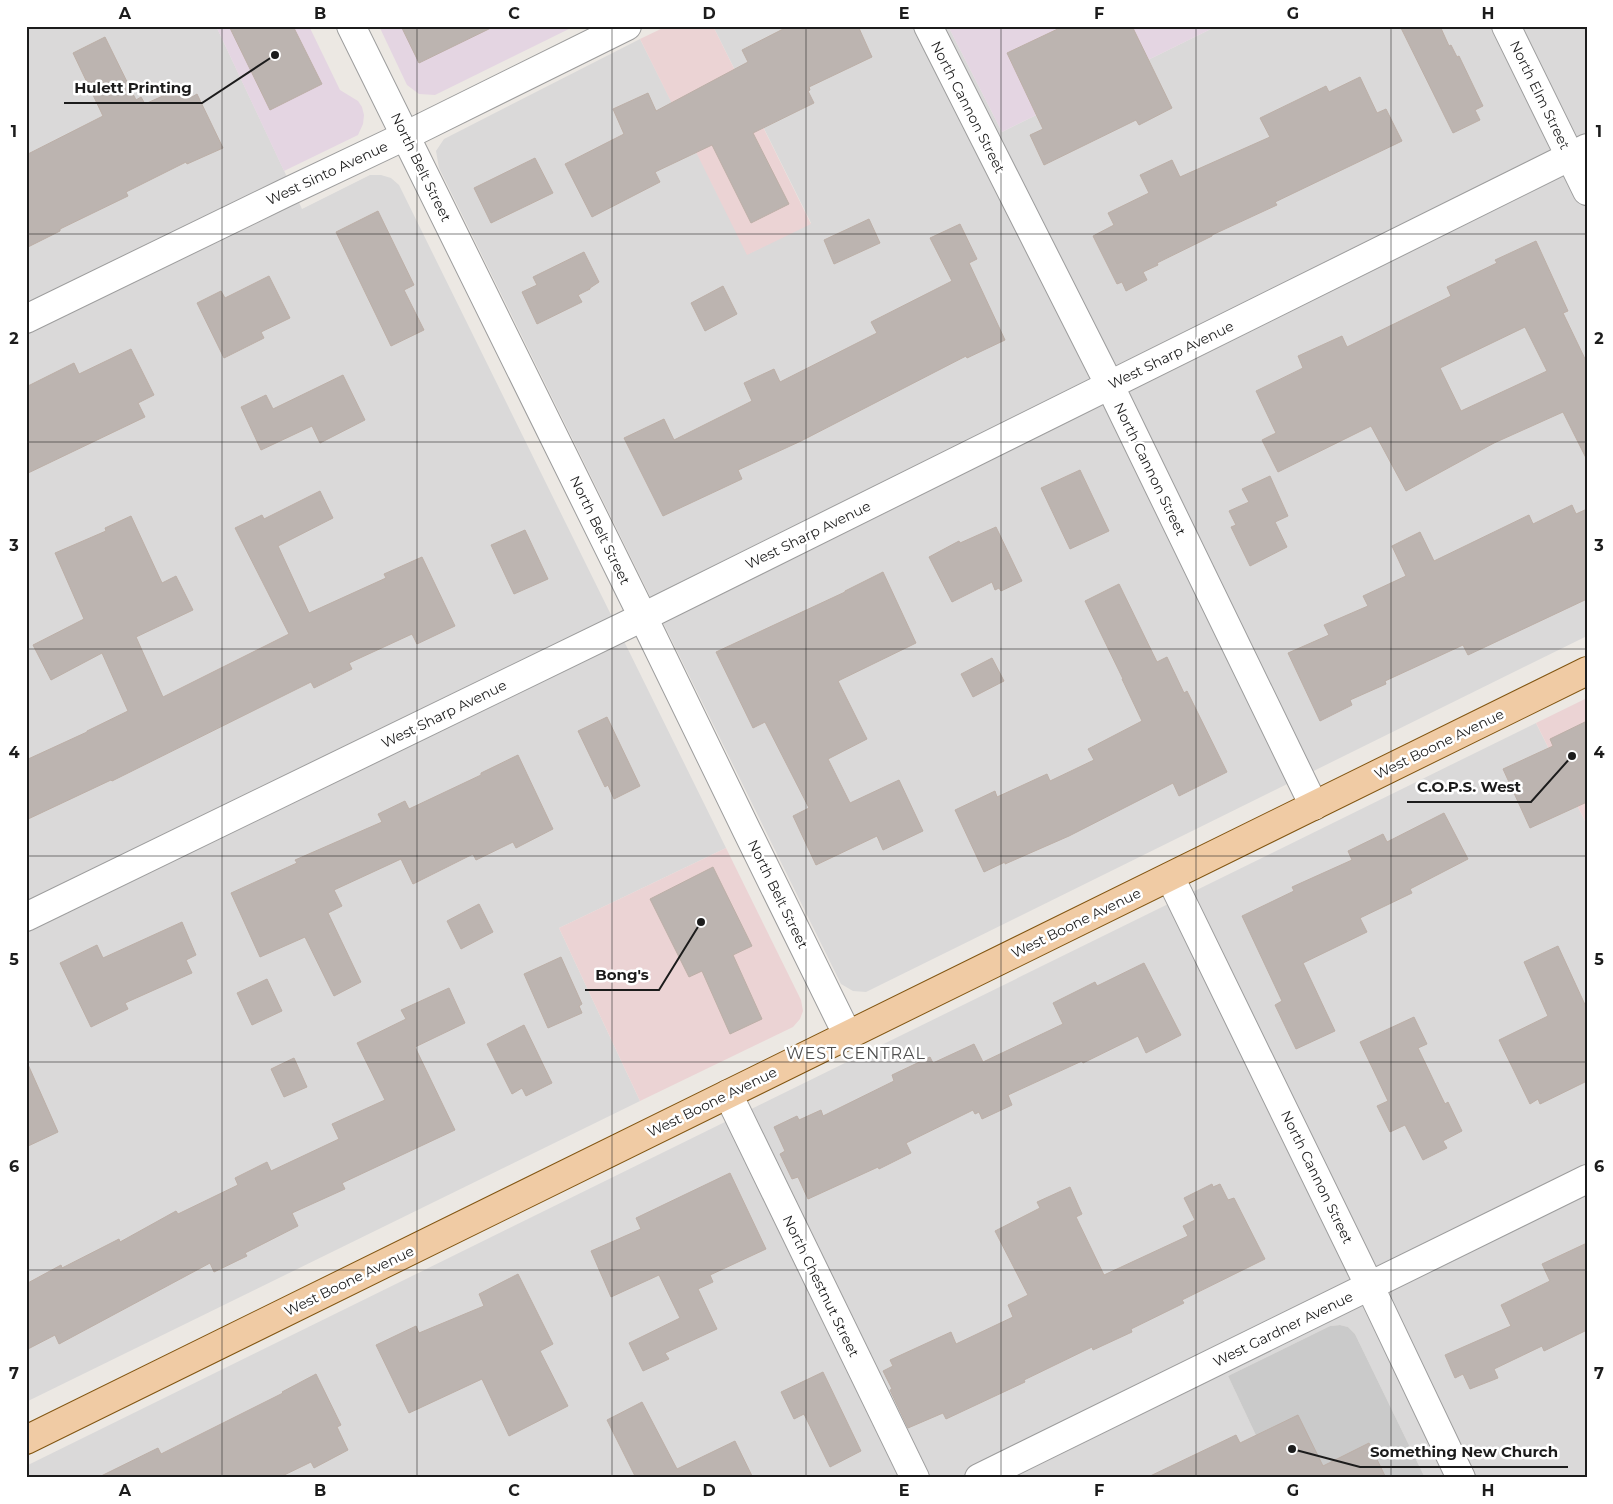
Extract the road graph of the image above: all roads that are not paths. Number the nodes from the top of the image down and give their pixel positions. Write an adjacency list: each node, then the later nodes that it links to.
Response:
1 (351, 26): 5 (street, North Belt Street)
2 (627, 26): 5 (street, West Sinto Avenue)
3 (928, 26): 9 (street, North Cannon Street)
4 (1506, 26): 6 (street, North Elm Street)
5 (405, 136): 8 (street, West Sinto Avenue); 10 (street, North Belt Street)
6 (1578, 152): 7 (street, North Elm Street); 9 (street, West Sharp Avenue)
7 (1587, 191)
8 (26, 319)
9 (1110, 386): 10 (street, West Sharp Avenue); 12 (street, North Cannon Street)
10 (643, 617): 14 (street, West Sharp Avenue); 15 (street, North Belt Street)
11 (1587, 671): 12 (main road, West Boone Avenue)
12 (1314, 806): 13 (main road, West Boone Avenue)
13 (1170, 876): 15 (main road, West Boone Avenue); 18 (street, North Cannon Street)
14 (26, 917)
15 (848, 1036): 16 (main road, West Boone Avenue)
16 (728, 1094): 19 (main road, West Boone Avenue); 20 (street, North Chestnut Street)
17 (1587, 1180): 18 (street, West Gardner Avenue)
18 (1370, 1287): 21 (street, West Gardner Avenue); 22 (street, North Cannon Street)
19 (26, 1440)
20 (915, 1478)
21 (979, 1478)
22 (1461, 1478)

